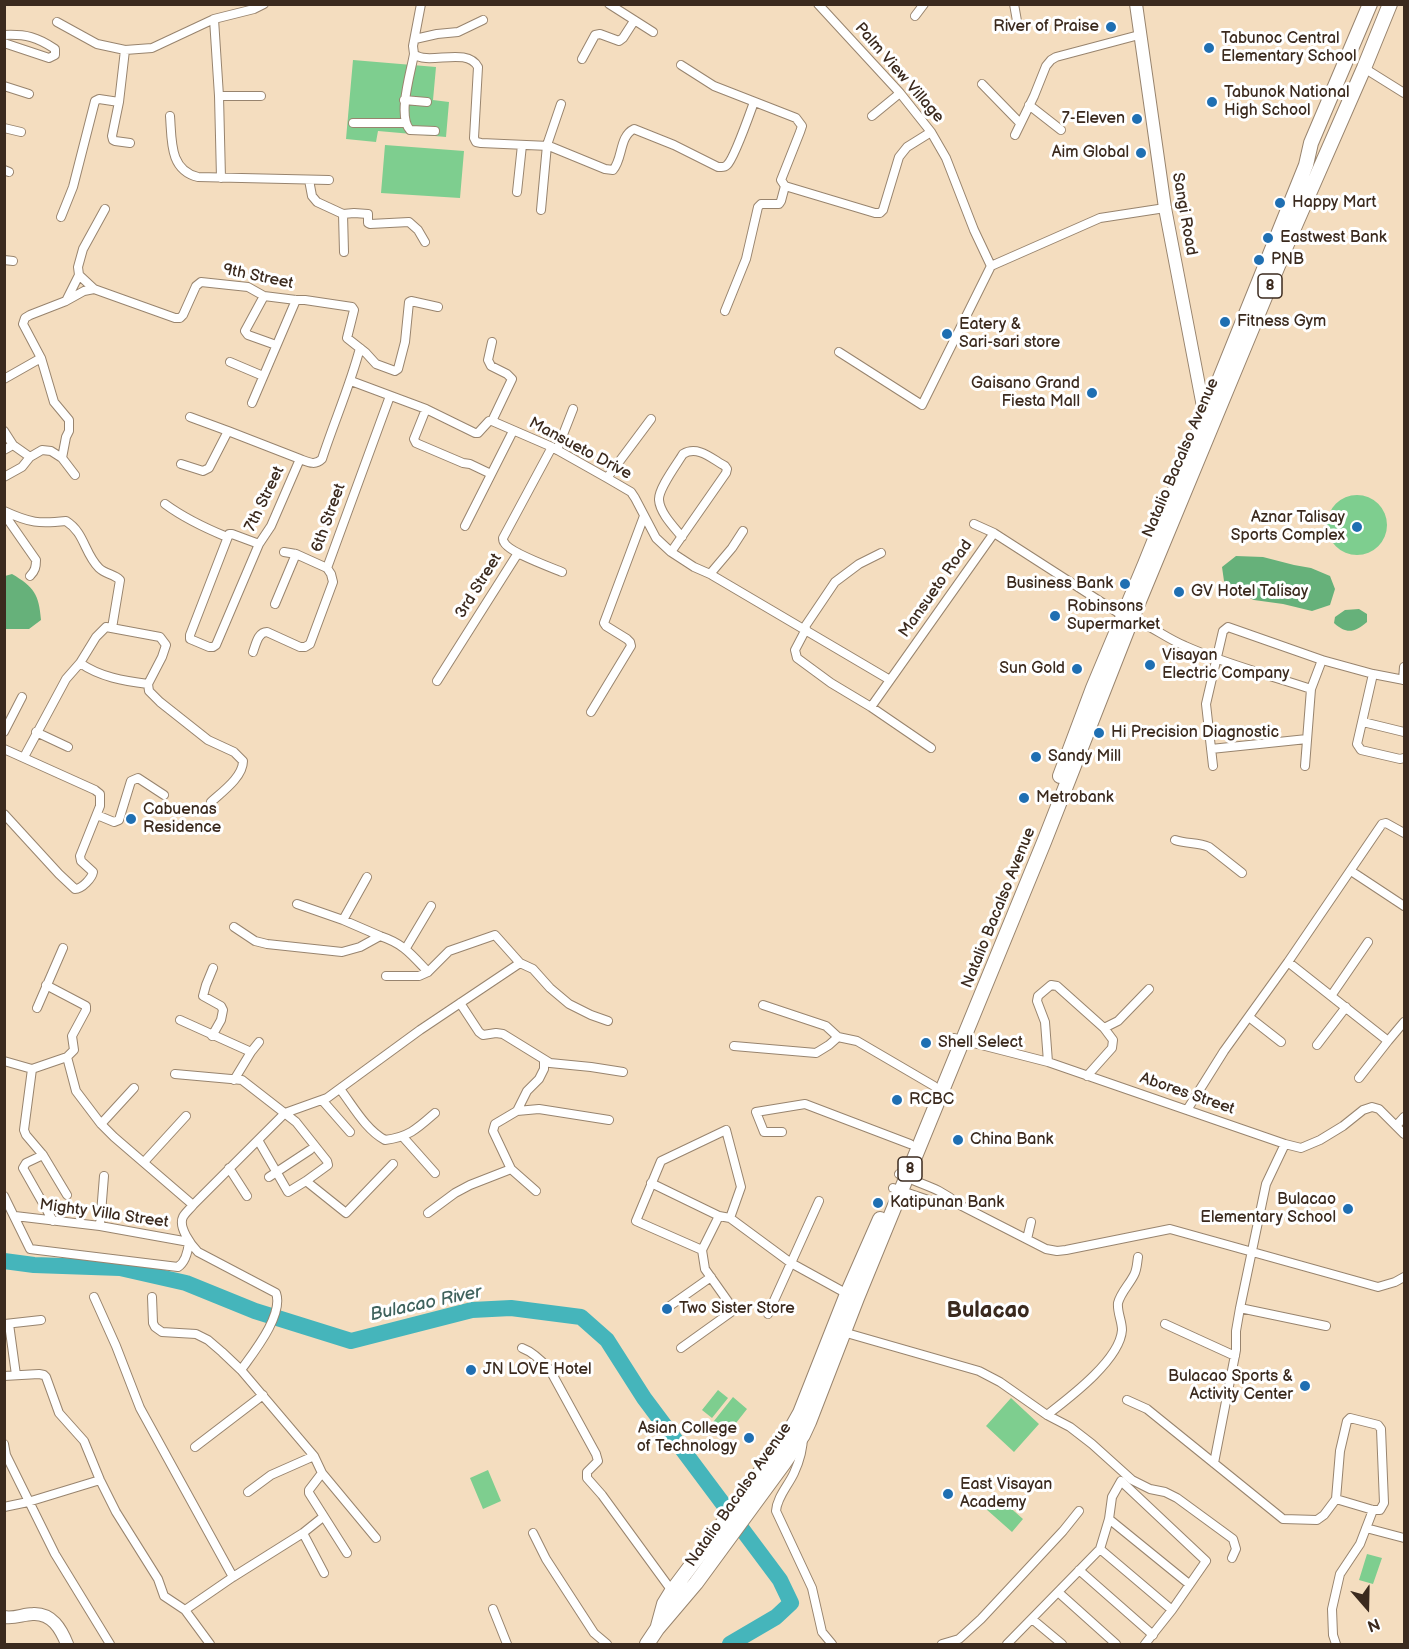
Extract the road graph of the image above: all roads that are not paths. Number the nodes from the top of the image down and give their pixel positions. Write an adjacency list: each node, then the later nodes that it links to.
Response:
1 (264, 4): 12 (street)
2 (421, 4): 20 (street)
3 (609, 4): 14 (street)
4 (818, 4): 29 (street, Palm View Village)
5 (924, 4): 11 (street)
6 (1014, 4): 15 (street)
7 (1136, 4): 19 (street, Sangi Road)
8 (1370, 4): 54 (main road, Natalio Bacalso Avenue)
9 (1380, 4): 54 (main road, Natalio Bacalso Avenue / 8)
10 (1390, 4): 26 (main road, Natalio Bacalso Avenue)
11 (915, 16)
12 (214, 19): 22 (street); 32 (street)
13 (483, 20): 20 (street)
14 (634, 21): 17 (street); 24 (street)
15 (1017, 21)
16 (57, 22): 22 (street)
17 (653, 32)
18 (4, 35): 21 (street)
19 (1139, 35): 39 (street); 60 (street, Sangi Road)
20 (415, 39): 23 (street)
21 (4, 43)
22 (125, 50): 35 (street)
23 (414, 54): 34 (street); 52 (street)
24 (582, 59)
25 (681, 65): 37 (street)
26 (1364, 68): 30 (street); 54 (main road, Natalio Bacalso Avenue)
27 (982, 84): 44 (street)
28 (4, 86): 31 (street)
29 (900, 93): 41 (street); 49 (street, Palm View Village)
30 (1404, 93)
31 (29, 94)
32 (219, 96): 33 (street); 55 (street)
33 (261, 96)
34 (404, 99): 36 (street); 43 (street)
35 (119, 102): 51 (street); 64 (street)
36 (427, 102)
37 (754, 102): 53 (street); 58 (street)
38 (561, 104): 53 (street)
39 (1029, 105): 44 (street); 46 (street)
40 (170, 116): 55 (street)
41 (872, 116)
42 (353, 123): 43 (street)
43 (406, 123): 47 (street)
44 (1020, 123): 50 (street)
45 (4, 128): 48 (street)
46 (1061, 130)
47 (435, 131)
48 (21, 132)
49 (931, 132): 58 (street); 67 (street, Palm View Village)
50 (1015, 135)
51 (130, 143)
52 (522, 145): 53 (street); 59 (street)
53 (547, 146): 62 (street)
54 (1313, 167): 90 (main road, Natalio Bacalso Avenue / 8)
55 (221, 177): 56 (street)
56 (309, 180): 57 (street); 63 (street)
57 (329, 180)
58 (785, 186): 74 (street)
59 (518, 192)
60 (1165, 208): 67 (street); 90 (street, Sangi Road)
61 (105, 209): 68 (street)
62 (541, 210)
63 (344, 214): 65 (street); 66 (street)
64 (61, 218)
65 (425, 242)
66 (344, 252)
67 (991, 266): 78 (street)
68 (79, 275): 69 (street, 9th Street); 72 (street)
69 (94, 289): 70 (street, 9th Street); 72 (street)
70 (264, 296): 71 (street, 9th Street); 76 (street)
71 (296, 300): 76 (street); 77 (street, 9th Street)
72 (66, 301): 79 (street)
73 (438, 307): 77 (street)
74 (725, 311)
75 (492, 342): 91 (street)
76 (276, 345): 81 (street)
77 (360, 348): 83 (street, 7th Street)
78 (839, 352)
79 (41, 358): 82 (street); 98 (street)
80 (230, 362): 81 (street)
81 (263, 376): 85 (street)
82 (4, 380)
83 (351, 381): 84 (street); 99 (street, 7th Street)
84 (390, 396): 86 (street); 120 (street, 6th Street)
85 (252, 403)
86 (426, 409): 91 (street); 101 (street)
87 (573, 409): 96 (street)
88 (190, 417): 93 (street)
89 (651, 419): 104 (street)
90 (1210, 419): 125 (main road, Natalio Bacalso Avenue / 8)
91 (492, 421): 94 (street, Mansueto Drive)
92 (4, 431): 95 (street)
93 (228, 431): 99 (street); 100 (street)
94 (513, 431): 96 (street, Mansueto Drive); 101 (street)
95 (9, 448): 97 (street)
96 (555, 449): 104 (street, Mansueto Drive); 117 (street, 3rd Street)
97 (30, 457): 98 (street); 103 (street)
98 (62, 458): 102 (street)
99 (300, 459): 114 (street, 7th Street)
100 (181, 465)
101 (491, 474): 109 (street)
102 (75, 475)
103 (4, 477)
104 (607, 478): 107 (street, Mansueto Drive)
105 (165, 504): 112 (street)
106 (4, 512): 123 (street); 126 (street)
107 (644, 516): 116 (street, Mansueto Drive); 141 (street)
108 (974, 524): 111 (street)
109 (465, 526)
110 (743, 531): 122 (street)
111 (994, 533): 125 (street, Mansueto Road); 134 (street, Mansueto Road)
112 (227, 537): 114 (street); 114 (street, 7th Street)
113 (682, 537): 113 (street); 116 (street)
114 (259, 544)
115 (285, 552): 119 (street)
116 (671, 552): 122 (street, Mansueto Drive)
117 (518, 553): 121 (street); 136 (street, 3rd Street)
118 (881, 553): 127 (street)
119 (296, 554): 120 (street); 124 (street)
120 (327, 568): 128 (street, 6th Street)
121 (562, 572)
122 (710, 574): 127 (street, Mansueto Drive)
123 (30, 576)
124 (275, 604)
125 (1128, 617): 129 (street, Mansueto Road); 193 (main road, Natalio Bacalso Avenue / 8)
126 (112, 628): 131 (street); 137 (street)
127 (805, 628): 134 (street, Mansueto Drive); 140 (street)
128 (253, 652)
129 (1216, 658): 130 (street); 138 (street, Mansueto Road); 151 (street)
130 (1322, 660): 133 (street); 138 (street)
131 (80, 663): 137 (street); 145 (street)
132 (1404, 668): 135 (street)
133 (1372, 674): 135 (street); 143 (street)
134 (890, 680): 140 (street, Mansueto Road)
135 (1404, 680)
136 (437, 681)
137 (148, 684): 157 (street)
138 (1311, 689): 147 (street)
139 (22, 697): 142 (street)
140 (871, 707): 149 (street)
141 (591, 712)
142 (7, 720): 144 (street)
143 (1363, 722): 146 (street); 153 (street)
144 (4, 732)
145 (36, 732): 148 (street); 152 (street)
146 (1404, 732)
147 (1307, 739): 151 (street); 155 (street)
148 (68, 747)
149 (931, 748)
150 (4, 749): 152 (street)
151 (1211, 749): 154 (street)
152 (24, 757): 159 (street)
153 (1404, 758)
154 (1213, 766)
155 (1305, 766)
156 (164, 795): 159 (street)
157 (211, 802)
158 (4, 814): 159 (street)
159 (97, 815)
160 (1404, 833): 162 (street)
161 (1175, 840): 163 (street)
162 (1351, 871): 167 (street); 174 (street)
163 (1242, 873)
164 (367, 877): 168 (street)
165 (297, 904): 168 (street)
166 (431, 906): 173 (street)
167 (1404, 906)
168 (343, 920): 170 (street)
169 (234, 927): 170 (street)
170 (380, 936): 173 (street)
171 (1368, 942): 181 (street)
172 (63, 948): 179 (street)
173 (406, 948): 177 (street)
174 (1288, 962): 181 (street); 186 (street)
175 (520, 963): 177 (street); 182 (street); 188 (street)
176 (213, 968): 191 (street)
177 (428, 972): 178 (street)
178 (386, 976)
179 (46, 986): 185 (street); 200 (street)
180 (1149, 989): 190 (street)
181 (1331, 996): 184 (street)
182 (459, 1003): 202 (street); 212 (street)
183 (764, 1005): 192 (street)
184 (1346, 1007): 194 (street); 197 (street)
185 (37, 1008)
186 (1249, 1017): 196 (street); 214 (street)
187 (180, 1020): 191 (street)
188 (608, 1021)
189 (1404, 1022): 194 (street)
190 (1104, 1028): 203 (street); 207 (street)
191 (213, 1035): 199 (street)
192 (838, 1037): 198 (street); 210 (street)
193 (958, 1039): 203 (street, Abores Street); 210 (main road, Natalio Bacalso Avenue / 8); 240 (main road, Natalio Bacalso Avenue / 8)
194 (1388, 1041): 208 (street)
195 (259, 1042): 199 (street)
196 (1281, 1042)
197 (1317, 1045)
198 (734, 1046)
199 (251, 1052): 209 (street)
200 (67, 1057): 204 (street); 221 (street)
201 (4, 1061): 204 (street)
202 (544, 1061): 205 (street); 215 (street)
203 (1048, 1062): 207 (street, Abores Street)
204 (32, 1069): 231 (street)
205 (623, 1072)
206 (175, 1074): 209 (street)
207 (1087, 1076): 214 (street, Abores Street)
208 (1359, 1078)
209 (234, 1080): 216 (street)
210 (934, 1086): 228 (main road, Natalio Bacalso Avenue / 8)
211 (134, 1088): 221 (street)
212 (340, 1089): 213 (street); 226 (street)
213 (322, 1100): 216 (street); 223 (street)
214 (1187, 1110): 229 (street, Abores Street)
215 (517, 1111): 220 (street); 235 (street)
216 (285, 1113): 227 (street); 239 (street)
217 (435, 1113): 226 (street)
218 (186, 1116): 232 (street)
219 (1404, 1117): 222 (street)
220 (609, 1120)
221 (101, 1124): 232 (street)
222 (1396, 1126): 225 (street, Abores Street); 229 (street, Abores Street)
223 (350, 1132)
224 (783, 1132): 228 (street)
225 (1404, 1134)
226 (403, 1137): 236 (street)
227 (258, 1140): 234 (street); 237 (street)
228 (910, 1144): 240 (main road, Natalio Bacalso Avenue / 8)
229 (1285, 1144): 259 (street)
230 (310, 1150): 237 (street)
231 (43, 1155): 244 (street); 253 (street)
232 (144, 1162): 248 (street)
233 (393, 1164): 239 (street)
234 (229, 1168): 245 (street); 248 (street)
235 (511, 1169): 242 (street); 249 (street)
236 (435, 1173)
237 (272, 1174): 239 (street)
238 (104, 1176): 255 (street)
239 (306, 1181)
240 (900, 1182): 247 (street); 247 (street); 264 (main road, Natalio Bacalso Avenue / 8)
241 (651, 1183): 251 (street); 252 (street); 258 (street)
242 (536, 1191)
243 (4, 1196): 250 (street)
244 (67, 1196)
245 (247, 1196)
246 (819, 1201): 261 (street)
247 (958, 1204): 256 (street)
248 (193, 1205): 257 (street)
249 (428, 1213)
250 (15, 1216): 253 (street, Mighty Villa Street); 257 (street)
251 (719, 1216): 252 (street); 258 (street)
252 (730, 1218): 261 (street)
253 (53, 1221): 255 (street, Mighty Villa Street)
254 (1031, 1222): 256 (street)
255 (100, 1226): 257 (street, Mighty Villa Street)
256 (1027, 1239): 259 (street)
257 (189, 1242): 278 (street)
258 (702, 1250): 262 (street)
259 (1252, 1252): 263 (street); 268 (street)
260 (1138, 1257): 283 (street)
261 (791, 1263): 264 (street); 269 (street)
262 (711, 1277): 267 (street); 276 (street)
263 (1404, 1277)
264 (852, 1296): 274 (main road, Natalio Bacalso Avenue / 8); 284 (main road, Natalio Bacalso Avenue / 8)
265 (94, 1297): 309 (street)
266 (152, 1297): 278 (street)
267 (667, 1308)
268 (1240, 1308): 273 (street); 277 (street)
269 (768, 1314)
270 (41, 1320): 271 (street)
271 (7, 1324): 279 (street)
272 (1165, 1324): 277 (street)
273 (1326, 1326)
274 (843, 1332): 283 (street); 284 (main road, Natalio Bacalso Avenue / 8)
275 (522, 1348): 312 (street)
276 (681, 1348)
277 (1235, 1356): 288 (street)
278 (241, 1370): 281 (street)
279 (16, 1375): 280 (street); 290 (street)
280 (4, 1376)
281 (263, 1395): 286 (street); 287 (street)
282 (1126, 1400): 288 (street)
283 (1047, 1415): 306 (street)
284 (797, 1432): 312 (main road, Natalio Bacalso Avenue / 8); 325 (street)
285 (4, 1444): 293 (street)
286 (195, 1448)
287 (314, 1456): 289 (street); 291 (street)
288 (1214, 1463): 292 (street)
289 (322, 1473): 297 (street); 302 (street)
290 (100, 1480): 293 (street); 313 (street)
291 (248, 1492)
292 (1336, 1499): 295 (street); 295 (street)
293 (28, 1502): 294 (street); 320 (street)
294 (4, 1507)
295 (1373, 1510): 299 (street)
296 (1079, 1511): 326 (street)
297 (323, 1517): 300 (street); 305 (street)
298 (1109, 1520): 304 (street); 310 (street); 310 (street)
299 (1366, 1528): 303 (street); 331 (street)
300 (303, 1533): 308 (street); 309 (street)
301 (533, 1533): 323 (street)
302 (376, 1538)
303 (1404, 1538)
304 (1100, 1549): 307 (street); 315 (street)
305 (347, 1553)
306 (1232, 1558)
307 (1079, 1570): 311 (street); 318 (street)
308 (324, 1572)
309 (233, 1577): 313 (street)
310 (1190, 1584): 315 (street)
311 (1058, 1592): 317 (street); 329 (street)
312 (678, 1595): 324 (main road, Natalio Bacalso Avenue / 8)
313 (184, 1610): 321 (street)
314 (493, 1610): 322 (street)
315 (1172, 1610): 318 (street)
316 (4, 1617): 319 (street)
317 (1032, 1619): 327 (street); 328 (street)
318 (1153, 1635): 330 (street)
319 (67, 1644)
320 (110, 1644)
321 (210, 1644)
322 (507, 1644)
323 (607, 1644)
324 (647, 1644)
325 (832, 1644)
326 (942, 1644)
327 (1010, 1644)
328 (1062, 1644)
329 (1116, 1644)
330 (1145, 1644)
331 (1336, 1644)

